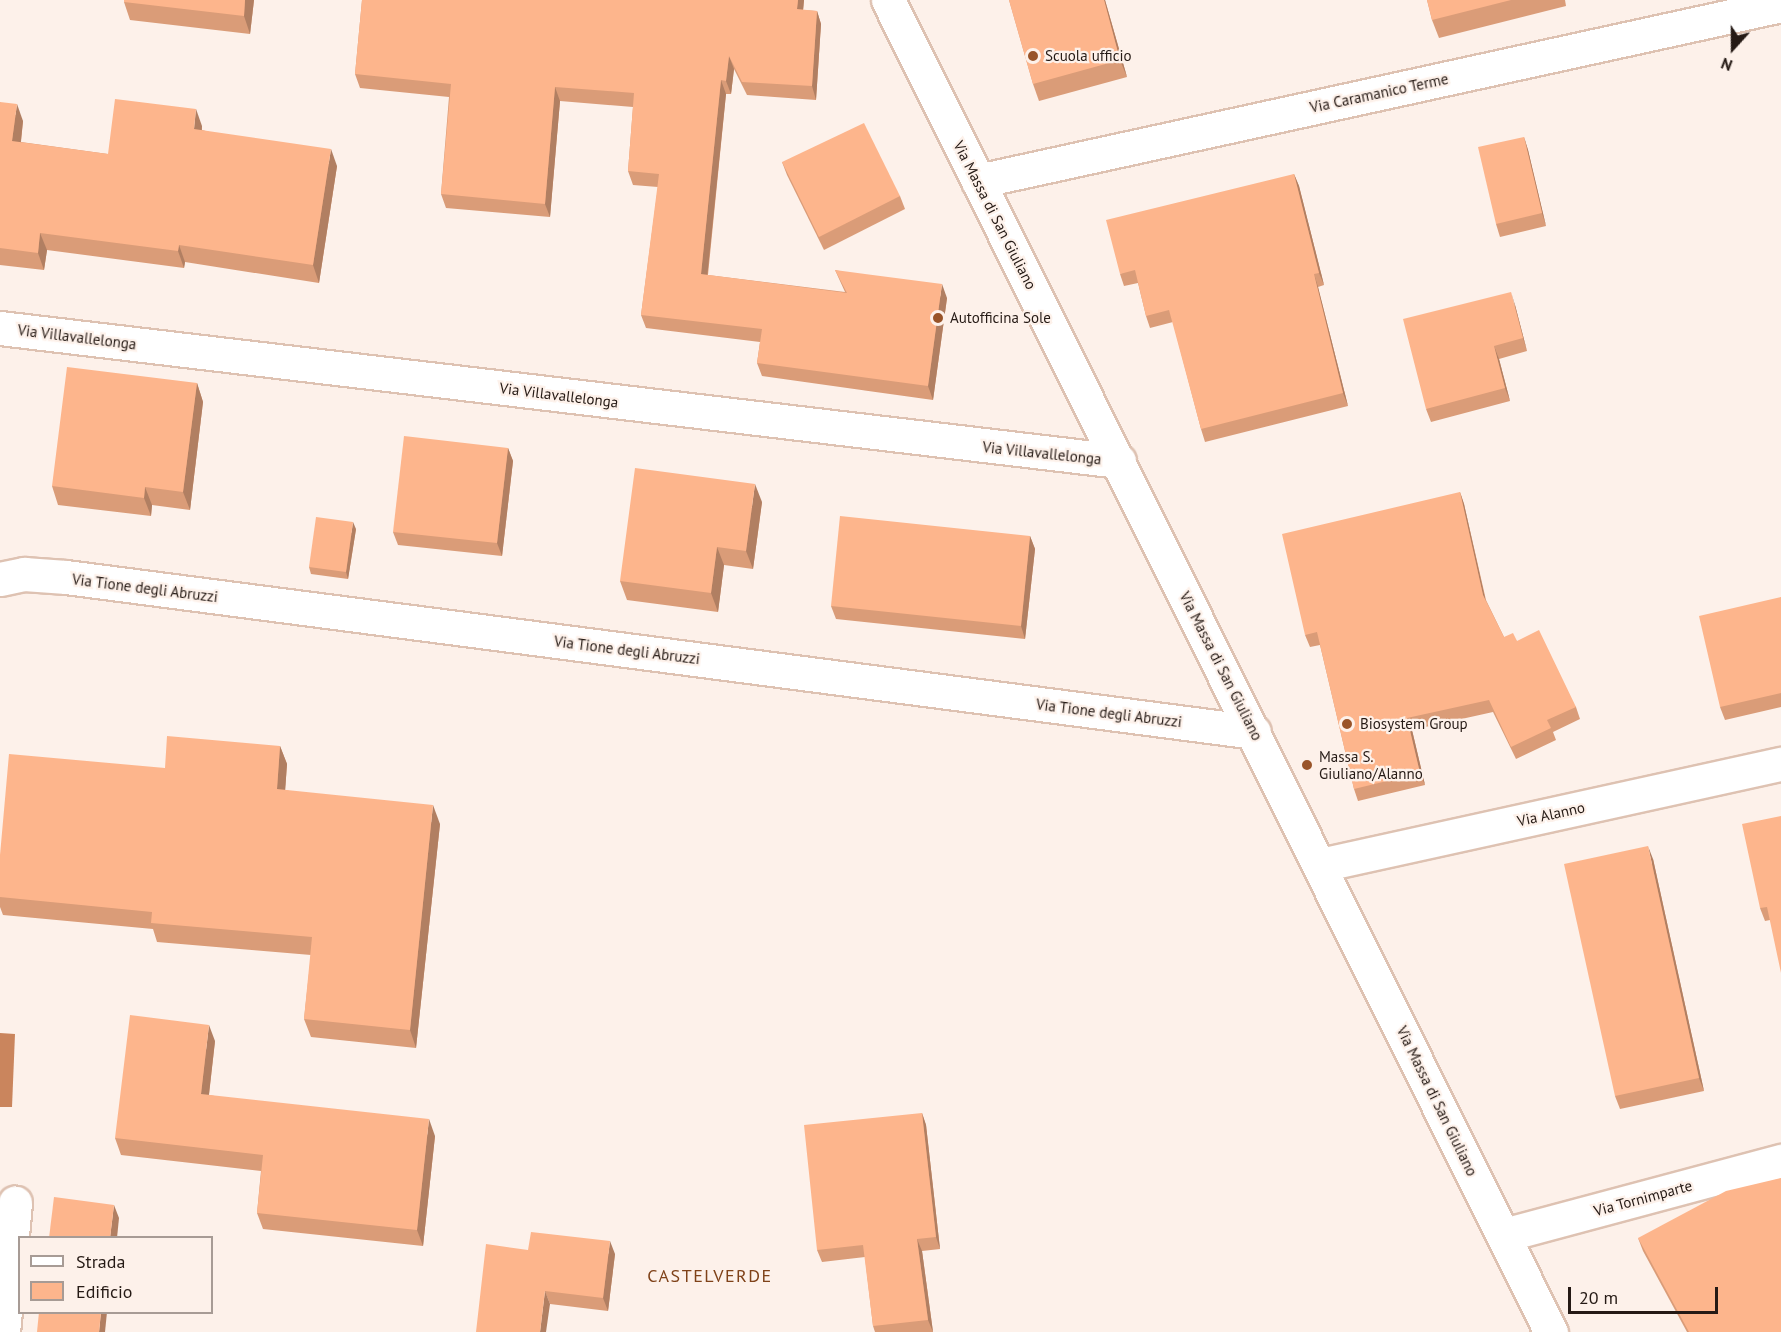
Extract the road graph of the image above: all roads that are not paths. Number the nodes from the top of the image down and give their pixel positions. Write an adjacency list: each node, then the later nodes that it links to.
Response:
1 (888, 0): 3 (street, Via Massa di San Giuliano)
2 (1781, 5): 3 (street, Via Caramanico Terme)
3 (978, 181): 5 (street, Via Massa di San Giuliano)
4 (0, 328): 5 (street, Via Villavallelonga)
5 (1119, 461): 7 (street, Via Massa di San Giuliano)
6 (0, 579): 7 (street, Via Tione degli Abruzzi)
7 (1254, 732): 9 (street, Via Massa di San Giuliano)
8 (1781, 764): 9 (street, Via Alanno)
9 (1320, 865): 12 (street, Via Massa di San Giuliano)
10 (1781, 1161): 12 (street, Via Tornimparte)
11 (15, 1203): 13 (street)
12 (1504, 1235): 15 (street, Via Massa di San Giuliano)
13 (5, 1252): 14 (street)
14 (3, 1332)
15 (1551, 1332)

